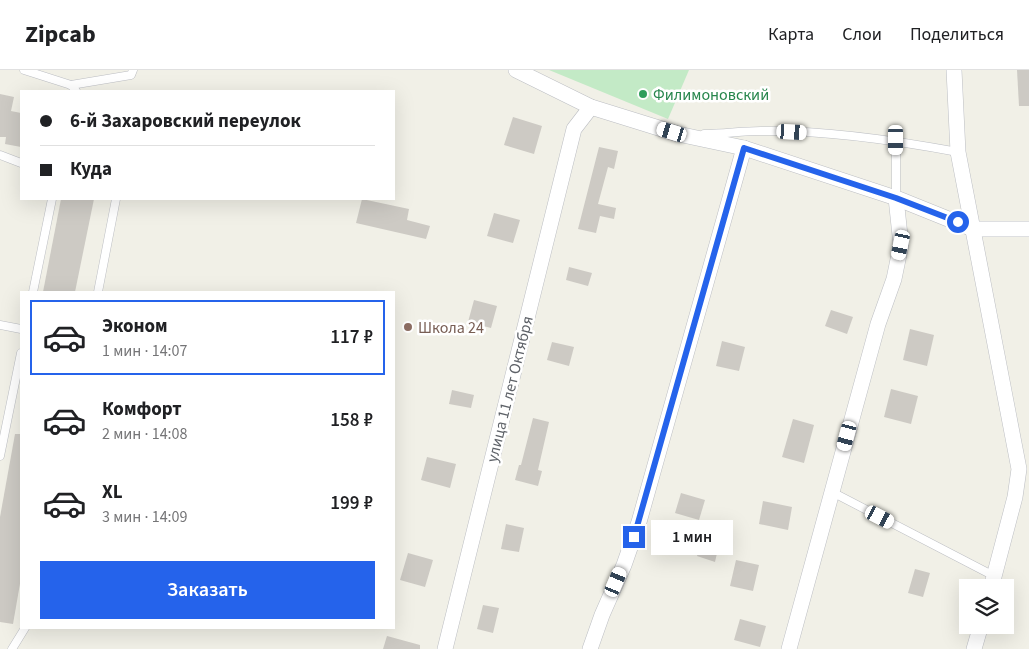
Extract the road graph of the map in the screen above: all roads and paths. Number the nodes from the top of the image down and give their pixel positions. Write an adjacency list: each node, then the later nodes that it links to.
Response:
1 (24, 70): 5 (lane)
2 (133, 70): 5 (lane)
3 (516, 70): 6 (street)
4 (954, 70): 10 (street)
5 (73, 88)
6 (591, 107): 7 (street); 32 (street, улица 11 лет Октября)
7 (678, 134): 8 (lane); 9 (street)
8 (896, 140): 10 (lane); 13 (lane)
9 (744, 148): 13 (street); 33 (street)
10 (958, 152): 16 (street)
11 (0, 156): 12 (lane)
12 (20, 163)
13 (896, 198): 16 (street); 26 (street)
14 (52, 200): 18 (lane)
15 (116, 200): 19 (lane)
16 (973, 229): 17 (street); 28 (street)
17 (1029, 229)
18 (34, 291)
19 (98, 291)
20 (0, 325): 21 (lane)
21 (20, 329)
22 (20, 363): 23 (lane)
23 (18, 382): 24 (lane)
24 (4, 415): 25 (lane)
25 (0, 456)
26 (832, 492): 27 (lane); 34 (street)
27 (987, 579)
28 (993, 579)
29 (24, 629): 31 (lane)
30 (978, 634): 35 (street)
31 (12, 649)
32 (445, 649)
33 (590, 649)
34 (789, 649)
35 (974, 649)

